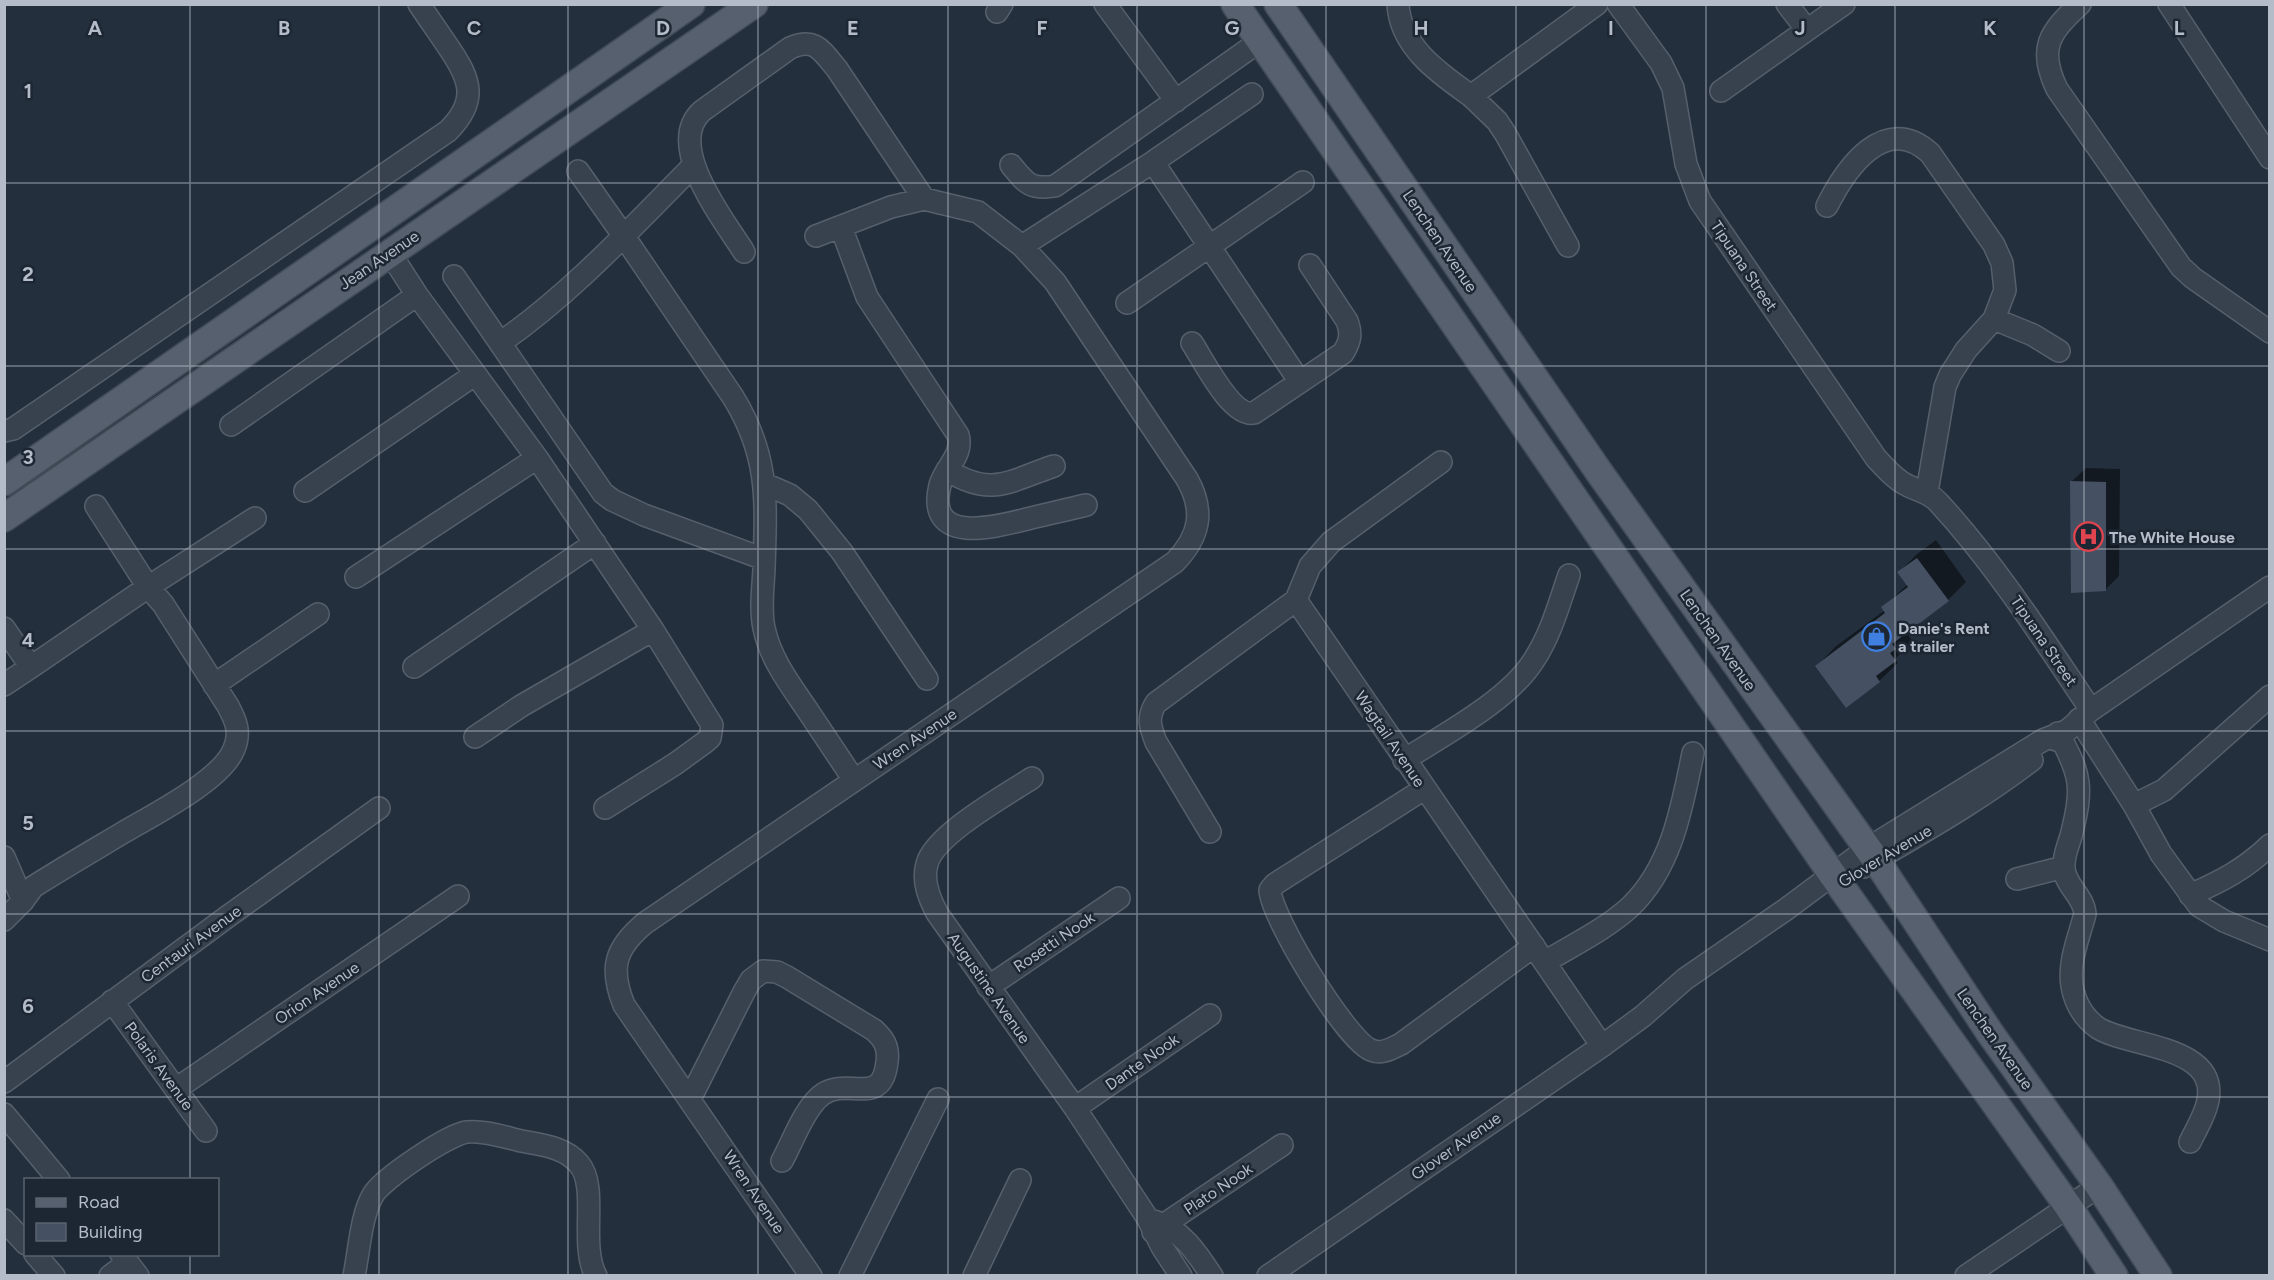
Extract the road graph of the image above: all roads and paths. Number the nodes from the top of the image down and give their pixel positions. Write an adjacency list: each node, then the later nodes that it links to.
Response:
1 (419, 4): 48 (street)
2 (691, 4): 56 (main road, Jean Avenue)
3 (754, 4): 35 (main road, Jean Avenue)
4 (1105, 4): 19 (street)
5 (1235, 4): 15 (main road)
6 (1278, 4): 88 (main road, Lenchen Avenue)
7 (1398, 4): 18 (street)
8 (1597, 4): 18 (street)
9 (1618, 4): 55 (street, Tipuana Street)
10 (1787, 4): 14 (street)
11 (1844, 4): 14 (street)
12 (2080, 4): 41 (street)
13 (2169, 4): 20 (street)
14 (1807, 30): 16 (street)
15 (1260, 41): 19 (street); 91 (main road)
16 (1721, 92)
17 (1252, 94): 21 (street)
18 (1471, 96): 33 (street)
19 (1176, 101): 23 (street)
20 (2270, 158)
21 (1153, 162): 31 (street); 32 (street)
22 (694, 165): 26 (street); 29 (street); 34 (street)
23 (1011, 165)
24 (578, 171): 29 (street)
25 (1303, 182): 32 (street)
26 (924, 199): 28 (street); 31 (street, Wren Avenue)
27 (1827, 206): 40 (street)
28 (841, 227): 30 (street); 52 (street)
29 (623, 235): 42 (street); 53 (street)
30 (816, 236)
31 (1022, 246): 81 (street, Wren Avenue)
32 (1211, 246): 39 (street); 46 (street)
33 (1568, 246)
34 (744, 252)
35 (390, 253): 38 (street); 56 (main road, Jean Avenue)
36 (1310, 265): 46 (street)
37 (454, 276): 42 (street)
38 (417, 295): 45 (street); 47 (street)
39 (1127, 303)
40 (1994, 319): 44 (street); 55 (street)
41 (2270, 332)
42 (500, 343): 61 (street)
43 (1192, 343): 46 (street)
44 (2059, 351)
45 (474, 375): 49 (street); 54 (street)
46 (1300, 382)
47 (231, 424)
48 (4, 431)
49 (537, 458): 60 (street); 63 (street)
50 (1441, 462): 66 (street)
51 (1054, 466): 52 (street)
52 (947, 470): 57 (street)
53 (765, 484): 61 (street); 72 (street)
54 (305, 491)
55 (1927, 492): 76 (street, Tipuana Street)
56 (8, 499)
57 (1086, 505)
58 (96, 506): 64 (street)
59 (255, 518): 64 (street)
60 (595, 543): 69 (street); 70 (street)
61 (764, 559): 81 (street)
62 (1569, 575): 79 (street)
63 (356, 577)
64 (148, 587): 71 (street); 74 (street)
65 (2270, 587): 76 (street, Glover Avenue)
66 (1296, 600): 79 (street, Wagtail Avenue); 86 (street)
67 (318, 614): 74 (street)
68 (4, 628): 71 (street)
69 (653, 630): 77 (street); 85 (street)
70 (414, 667)
71 (31, 668): 73 (street)
72 (927, 679)
73 (4, 685)
74 (214, 685): 93 (street)
75 (2270, 696): 83 (street)
76 (2071, 726): 83 (street); 88 (street, Glover Avenue); 90 (street)
77 (474, 737)
78 (1693, 753): 99 (street)
79 (1404, 760): 82 (street, Wagtail Avenue)
80 (1032, 778): 100 (street, Augustine Avenue)
81 (854, 780): 106 (street, Wren Avenue)
82 (1424, 789): 99 (street, Wagtail Avenue); 99 (street)
83 (2134, 805): 94 (street)
84 (379, 808): 101 (street, Centauri Avenue)
85 (605, 808)
86 (1210, 832)
87 (2270, 844): 94 (street)
88 (1871, 854): 91 (street, Glover Avenue); 116 (main road, Lenchen Avenue)
89 (4, 857): 93 (street)
90 (2064, 867): 92 (street); 111 (street)
91 (1835, 878): 103 (street, Glover Avenue); 117 (main road)
92 (2017, 879)
93 (19, 889): 97 (street)
94 (2190, 895): 98 (street)
95 (458, 896): 105 (street, Orion Avenue)
96 (1119, 898): 100 (street, Rosetti Nook)
97 (4, 920)
98 (2270, 940)
99 (1540, 954): 103 (street, Wagtail Avenue)
100 (988, 987): 108 (street, Augustine Avenue)
101 (112, 1001): 104 (street, Centauri Avenue); 105 (street, Polaris Avenue)
102 (1210, 1015): 108 (street, Dante Nook)
103 (1602, 1046): 132 (street, Glover Avenue)
104 (4, 1082)
105 (176, 1089): 110 (street, Polaris Avenue)
106 (690, 1099): 113 (street); 127 (street, Wren Avenue)
107 (938, 1099): 128 (street)
108 (1075, 1108): 119 (street, Augustine Avenue)
109 (4, 1114): 114 (street)
110 (206, 1131)
111 (2190, 1142)
112 (1282, 1145): 119 (street, Plato Nook)
113 (782, 1161)
114 (58, 1178)
115 (1020, 1180): 129 (street)
116 (2099, 1186): 117 (street); 135 (main road, Lenchen Avenue)
117 (2068, 1206): 133 (street); 134 (main road)
118 (4, 1220): 120 (street)
119 (1156, 1225): 130 (street, Augustine Avenue); 131 (street, Augustine Avenue)
120 (24, 1242)
121 (37, 1256): 123 (street)
122 (129, 1264): 124 (street)
123 (54, 1275)
124 (110, 1275)
125 (354, 1275): 126 (street)
126 (596, 1275)
127 (811, 1275)
128 (850, 1275)
129 (974, 1275)
130 (1181, 1275)
131 (1212, 1275)
132 (1268, 1275)
133 (1966, 1275)
134 (2114, 1275)
135 (2158, 1275)

